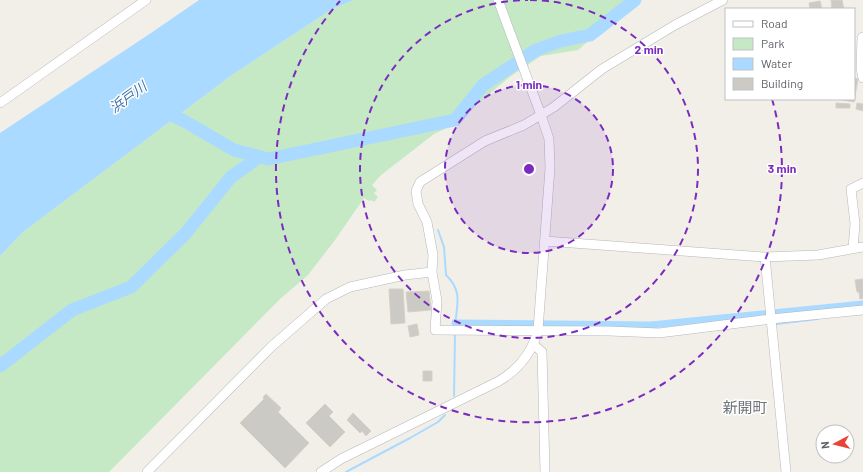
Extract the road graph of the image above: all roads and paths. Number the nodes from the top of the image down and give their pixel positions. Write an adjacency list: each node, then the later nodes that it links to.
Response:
1 (146, 0): 6 (street)
2 (498, 0): 7 (street)
3 (723, 0): 7 (street)
4 (863, 37): 5 (street)
5 (863, 78)
6 (0, 103)
7 (541, 115): 9 (street); 13 (street)
8 (863, 183): 11 (street)
9 (545, 241): 12 (street); 16 (street)
10 (863, 247): 11 (street)
11 (853, 248): 12 (street)
12 (765, 257): 15 (street)
13 (432, 272): 16 (street); 18 (street)
14 (863, 310): 15 (street)
15 (771, 319): 16 (street); 21 (street)
16 (538, 330): 17 (street)
17 (533, 344): 19 (street); 20 (street)
18 (147, 472)
19 (321, 472)
20 (545, 472)
21 (786, 472)

